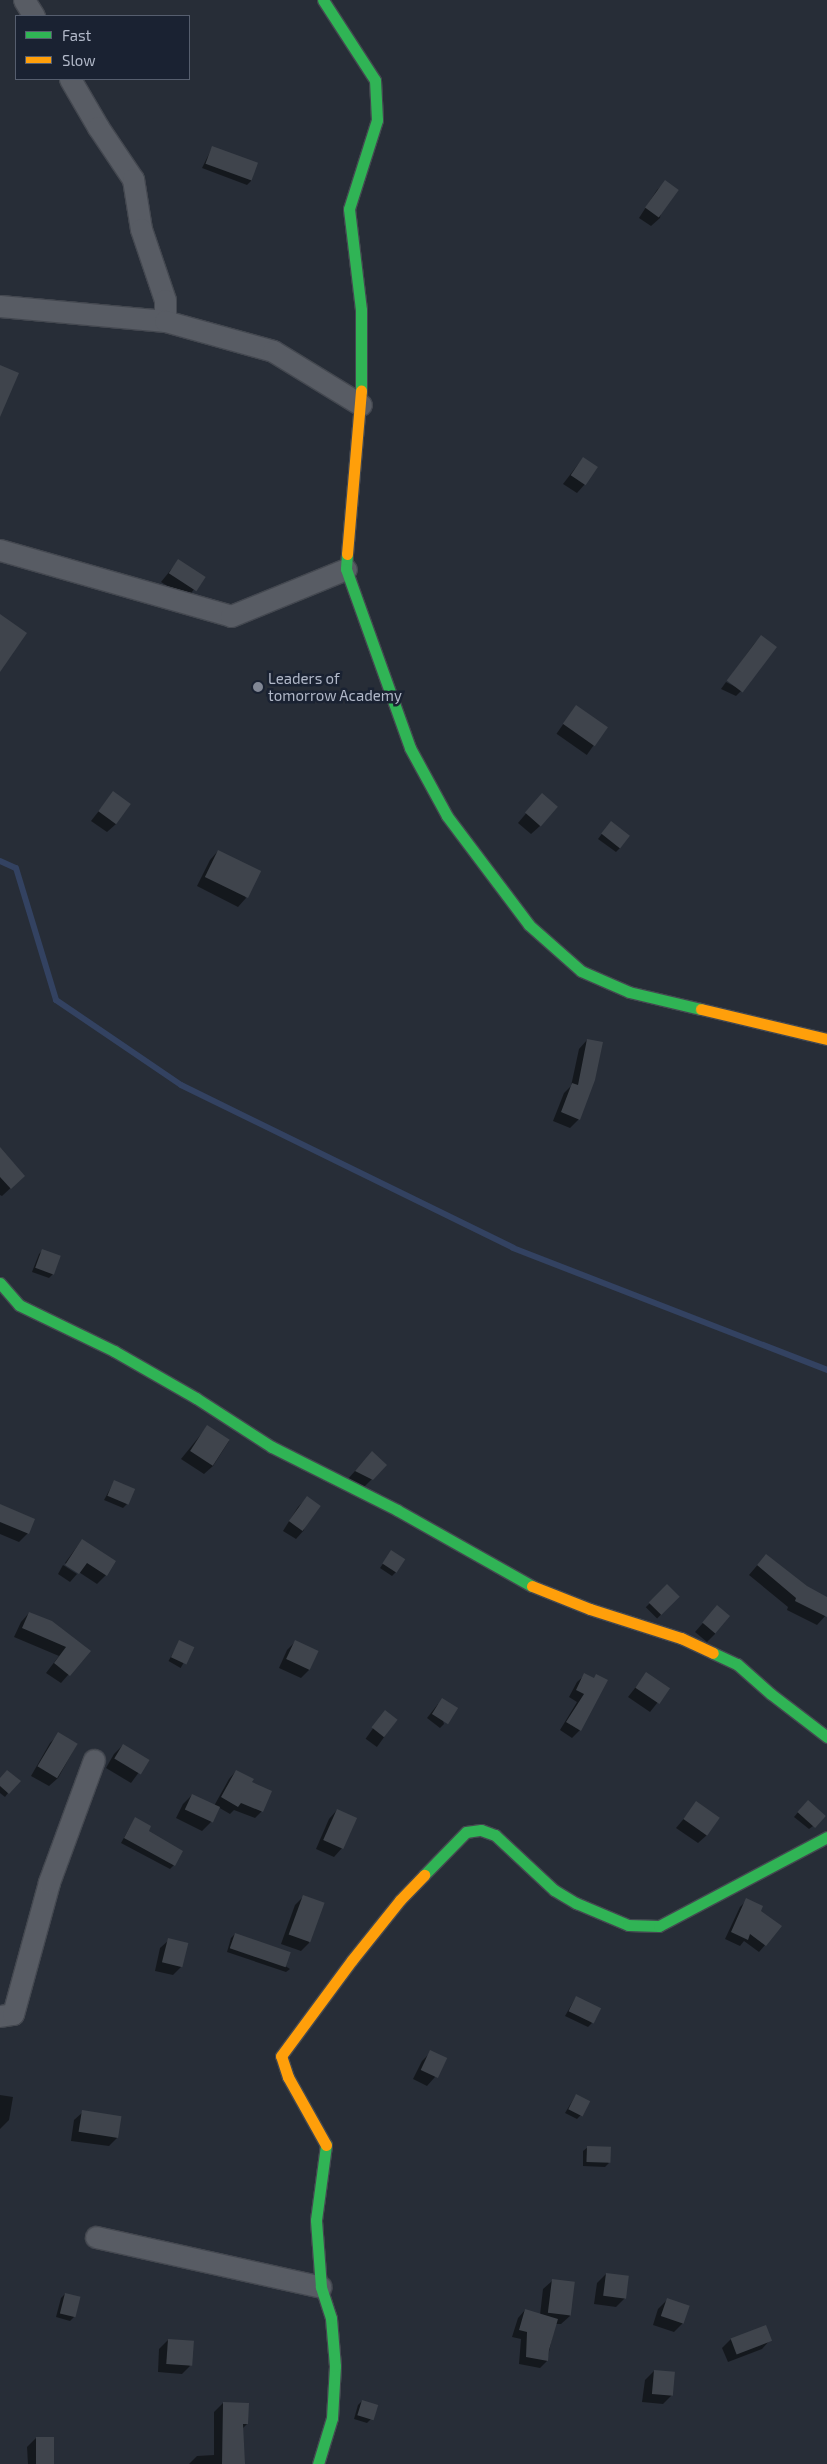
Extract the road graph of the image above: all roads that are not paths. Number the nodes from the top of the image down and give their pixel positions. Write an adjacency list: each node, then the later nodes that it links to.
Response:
1 (24, 0): 3 (street)
2 (323, 0): 7 (street)
3 (33, 15)
4 (71, 80): 6 (street)
5 (0, 306): 6 (street)
6 (166, 321): 7 (street)
7 (361, 405): 9 (street)
8 (0, 550): 9 (street)
9 (346, 569): 10 (street)
10 (827, 1039)
11 (0, 1283): 12 (street)
12 (827, 1737)
13 (94, 1760): 15 (street)
14 (827, 1837): 17 (street)
15 (0, 2016)
16 (96, 2237): 17 (street)
17 (321, 2286): 18 (street)
18 (318, 2464)

